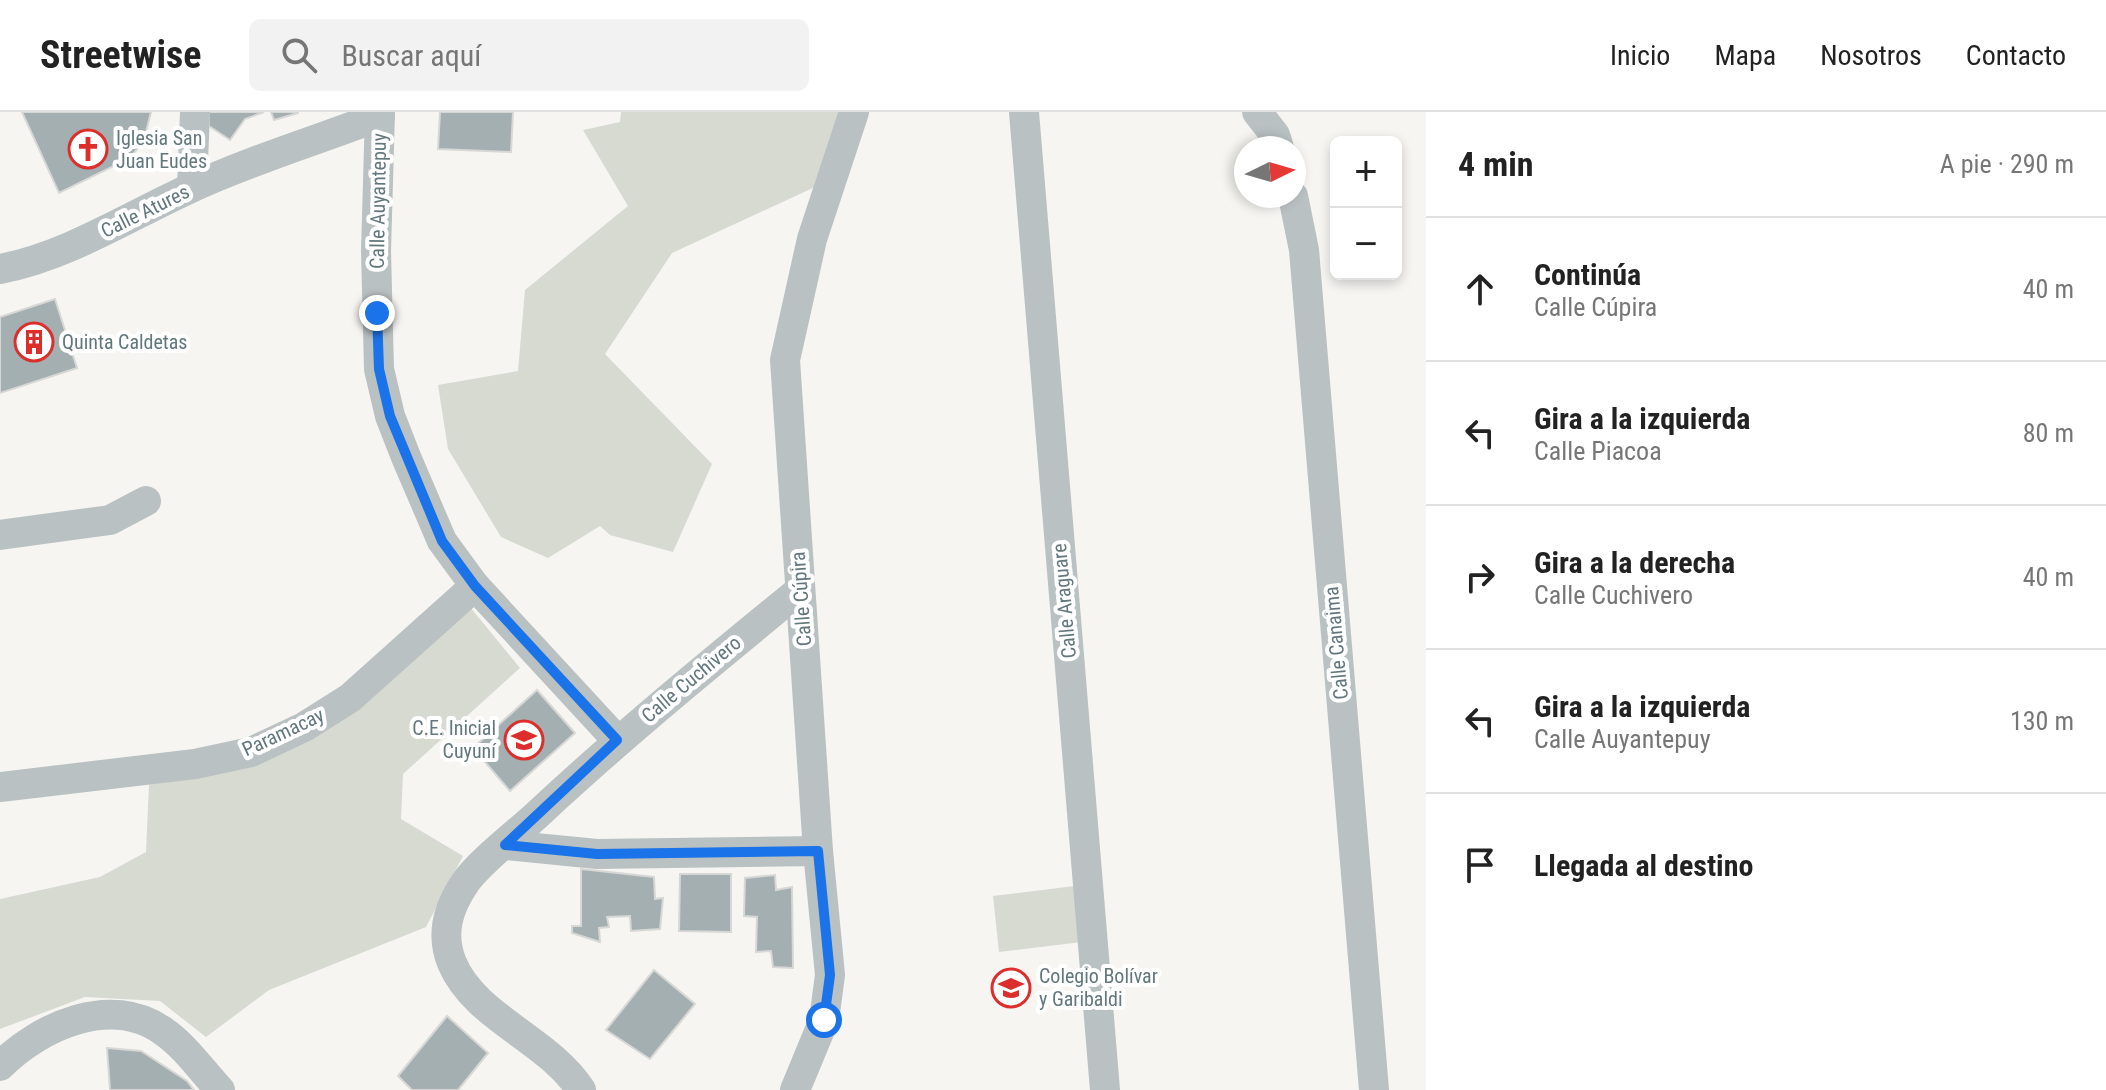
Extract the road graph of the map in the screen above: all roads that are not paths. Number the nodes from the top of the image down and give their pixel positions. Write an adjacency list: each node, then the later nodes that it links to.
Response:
1 (195, 112): 7 (street)
2 (854, 112): 13 (street, Calle Cúpira)
3 (1024, 112): 22 (street, Calle Araguare)
4 (1257, 112): 6 (street)
5 (380, 114): 7 (street, Calle Atures); 12 (street, Calle Auyantepuy)
6 (1275, 136)
7 (192, 187): 9 (street, Calle Atures)
8 (1295, 208): 23 (street, Calle Canaima)
9 (0, 269)
10 (146, 501): 11 (street)
11 (0, 535)
12 (475, 586): 14 (street, Calle Auyantepuy); 15 (street, Paramacay)
13 (800, 590): 14 (street, Calle Cuchivero); 17 (street, Calle Cúpira)
14 (617, 740): 16 (street, Calle Cuchivero)
15 (0, 787)
16 (505, 845): 17 (street); 20 (street, Calle Cuchivero)
17 (818, 851): 21 (street, Calle Cúpira)
18 (0, 1066): 19 (street)
19 (220, 1090)
20 (581, 1090)
21 (795, 1090)
22 (1105, 1090)
23 (1374, 1090)

